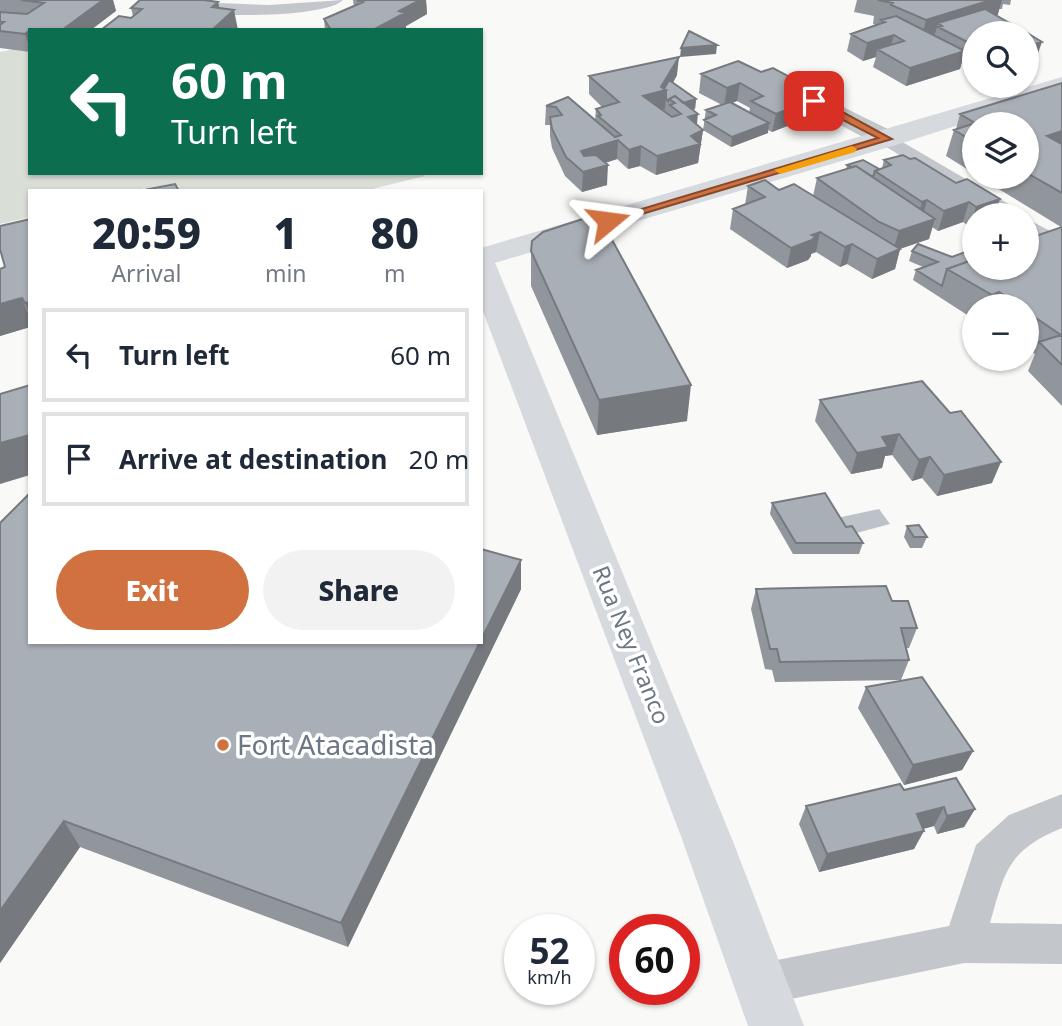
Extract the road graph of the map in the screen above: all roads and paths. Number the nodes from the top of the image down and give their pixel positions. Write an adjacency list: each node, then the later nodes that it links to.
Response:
1 (150, 0): 2 (lane)
2 (335, 0)
3 (765, 75): 5 (street)
4 (1062, 84): 5 (main road)
5 (887, 139): 6 (lane); 9 (main road)
6 (991, 203)
7 (1039, 233): 8 (lane)
8 (1062, 247)
9 (483, 257)
10 (483, 270): 14 (main road, Rua Ney Franco)
11 (1062, 811): 12 (lane)
12 (964, 943): 13 (lane); 14 (lane)
13 (1062, 944)
14 (762, 984): 15 (main road, Rua Ney Franco)
15 (776, 1026)

